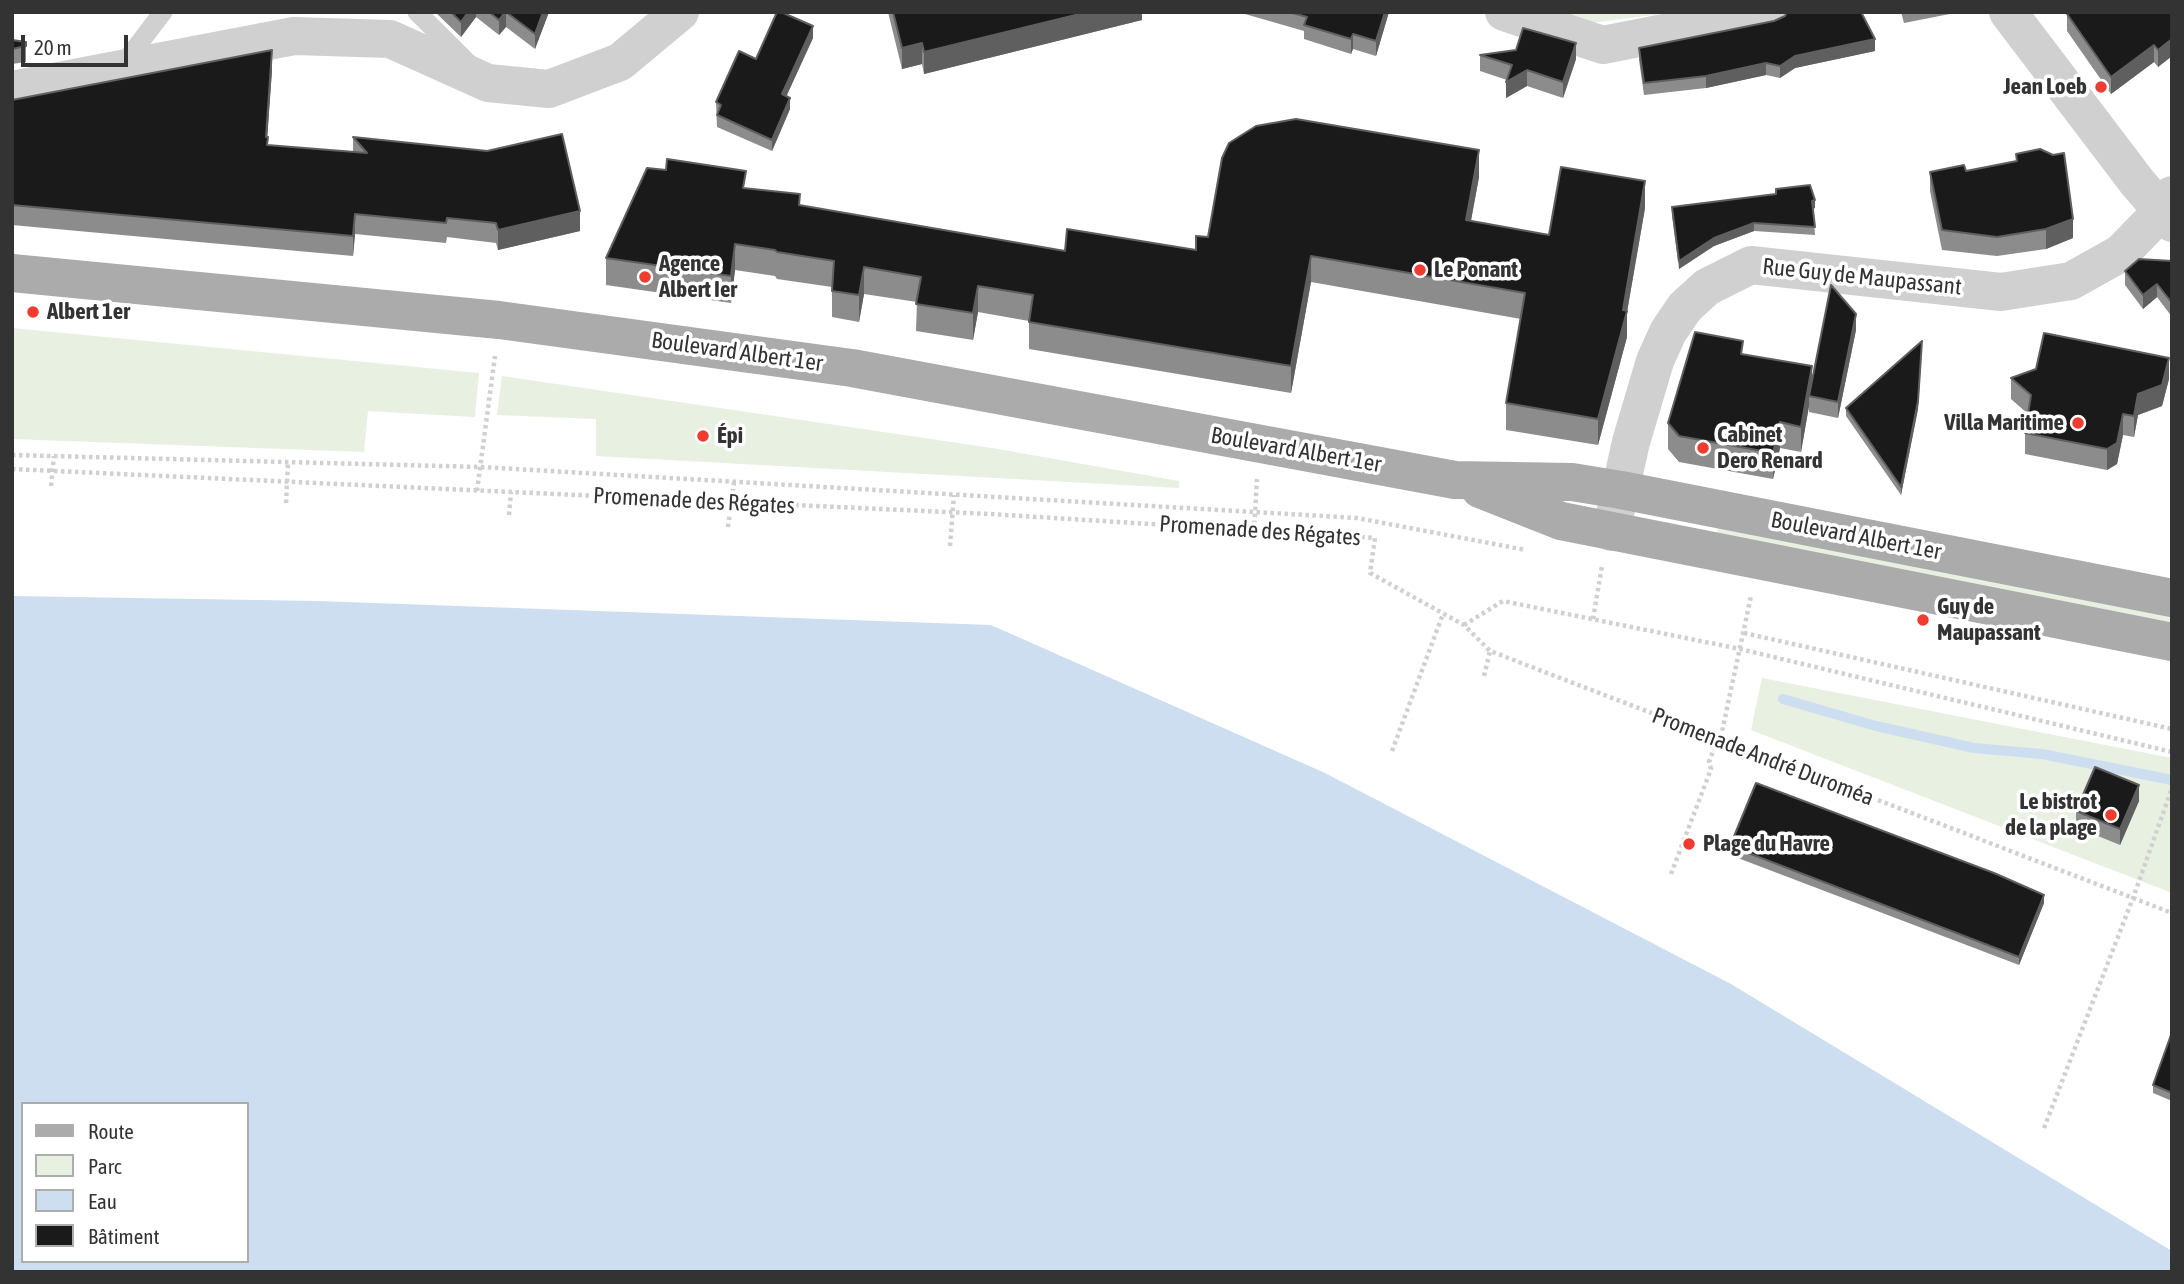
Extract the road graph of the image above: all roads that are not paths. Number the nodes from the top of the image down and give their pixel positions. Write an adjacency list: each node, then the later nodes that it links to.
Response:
1 (163, 12): 8 (lane)
2 (417, 12): 9 (lane)
3 (680, 12): 9 (street)
4 (1504, 12): 7 (street)
5 (1770, 12): 7 (street)
6 (2008, 12): 11 (street)
7 (1716, 18)
8 (119, 69): 9 (street); 10 (street)
9 (488, 83)
10 (12, 90)
11 (2168, 210): 14 (street, Rue Guy de Maupassant)
12 (12, 273): 13 (main road, Boulevard Albert 1er)
13 (1455, 480): 14 (main road, Boulevard Albert 1er); 15 (main road, Boulevard Albert 1er)
14 (1621, 490): 15 (street, Rue Guy de Maupassant); 16 (main road, Boulevard Albert 1er)
15 (1611, 532): 17 (main road, Boulevard Albert 1er)
16 (2172, 598)
17 (2172, 642)

